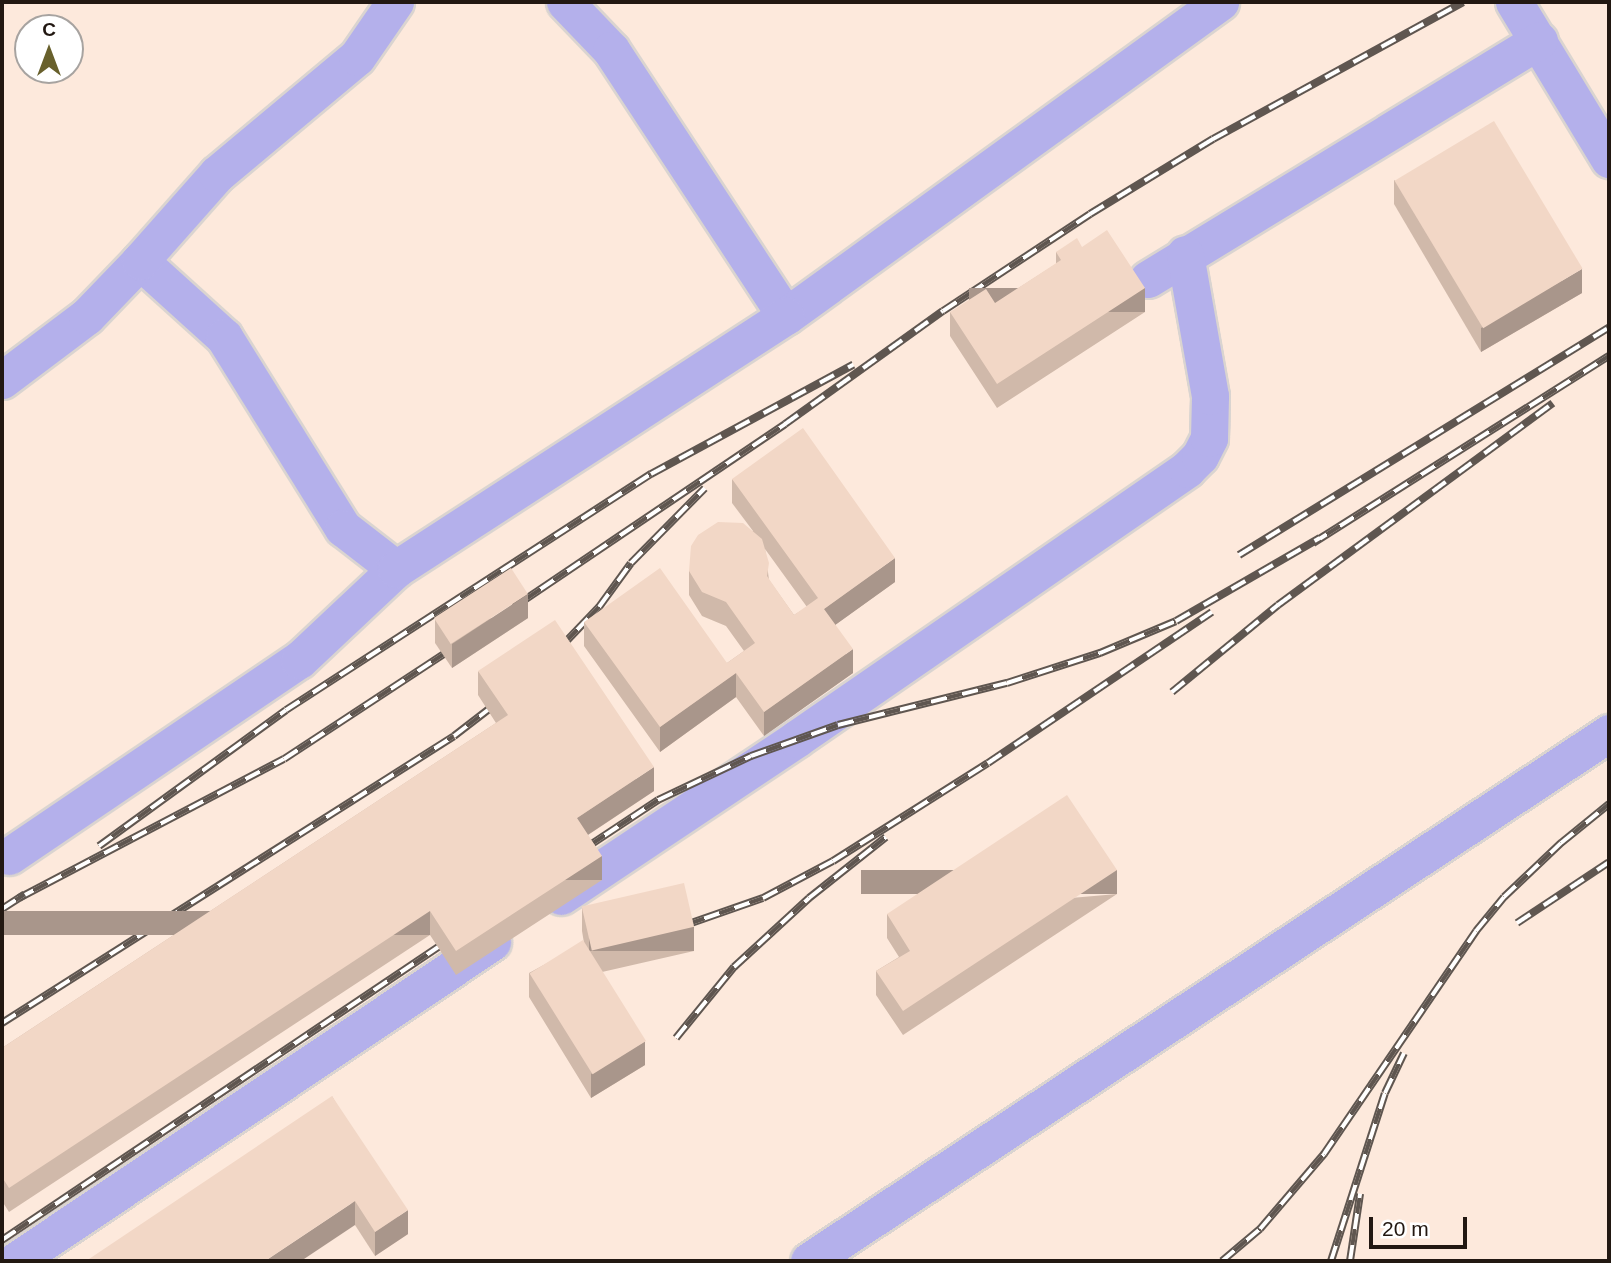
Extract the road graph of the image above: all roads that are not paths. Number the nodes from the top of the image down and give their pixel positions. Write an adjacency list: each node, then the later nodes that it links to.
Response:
1 (395, 2): 8 (lane)
2 (565, 2): 10 (lane)
3 (1220, 2): 10 (lane)
4 (1521, 4): 5 (lane)
5 (1539, 40): 6 (lane); 7 (lane)
6 (1609, 159)
7 (1185, 254): 9 (lane); 15 (lane)
8 (140, 261): 11 (lane); 12 (lane)
9 (1148, 279)
10 (786, 316): 12 (lane)
11 (2, 380)
12 (396, 569): 14 (lane)
13 (1609, 733): 16 (lane)
14 (4, 854)
15 (15, 1261)
16 (809, 1261)

